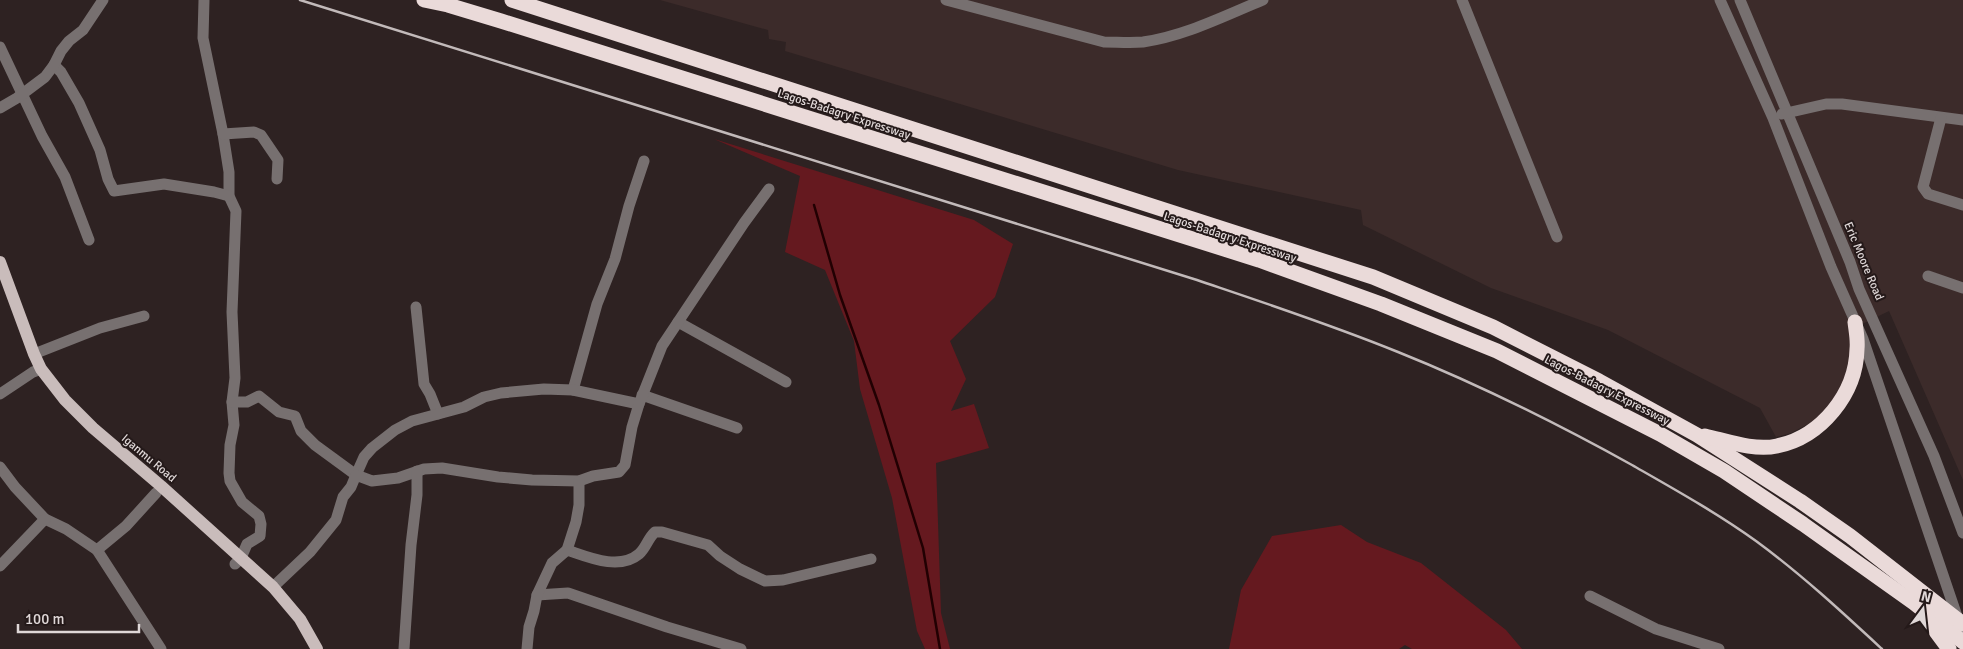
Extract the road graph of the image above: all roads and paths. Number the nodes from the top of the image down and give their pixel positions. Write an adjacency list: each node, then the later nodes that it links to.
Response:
1 (103, 0): 11 (street)
2 (204, 0): 18 (street)
3 (424, 0): 59 (highway, Lagos-Badagry Expressway)
4 (512, 0): 43 (highway, Lagos-Badagry Expressway)
5 (946, 0): 6 (street)
6 (1263, 0)
7 (1462, 0): 24 (street)
8 (1720, 0): 15 (street)
9 (1740, 0): 14 (street, Eric Moore Road)
10 (0, 47): 12 (street)
11 (54, 65): 12 (street); 22 (street)
12 (22, 95): 13 (street); 25 (street)
13 (0, 108)
14 (1787, 112): 15 (street); 16 (street); 50 (street, Eric Moore Road)
15 (1772, 118): 33 (street)
16 (1941, 118): 17 (street); 23 (street)
17 (1963, 120)
18 (223, 134): 20 (street); 22 (street)
19 (644, 161): 37 (street)
20 (277, 179)
21 (769, 189): 32 (street)
22 (229, 196): 40 (street)
23 (1963, 205)
24 (1557, 237)
25 (89, 240)
26 (0, 262): 34 (main road, Iganmu Road)
27 (1928, 276): 28 (street)
28 (1963, 288)
29 (0, 289): 35 (main road, Iganmu Road)
30 (416, 307): 41 (street)
31 (144, 316): 34 (street)
32 (678, 322): 36 (street); 39 (street)
33 (1855, 322): 43 (highway); 61 (street)
34 (34, 354): 35 (main road, Iganmu Road)
35 (37, 371): 38 (street); 48 (main road, Iganmu Road); 54 (main road, Iganmu Road)
36 (786, 382)
37 (573, 390): 39 (street); 41 (street)
38 (0, 394)
39 (641, 399): 42 (street); 47 (street)
40 (232, 402): 46 (street); 54 (street)
41 (438, 414): 46 (street)
42 (736, 428)
43 (1697, 435): 60 (highway, Lagos-Badagry Expressway)
44 (0, 467): 49 (street)
45 (417, 471): 46 (street); 47 (street); 66 (street)
46 (356, 475): 56 (street)
47 (579, 481): 52 (street)
48 (156, 493): 51 (street); 54 (main road, Iganmu Road)
49 (45, 519): 51 (street); 55 (street)
50 (1963, 533)
51 (97, 550): 63 (street)
52 (567, 550): 53 (street); 57 (street)
53 (871, 559)
54 (238, 561): 56 (main road, Iganmu Road); 64 (main road, Iganmu Road)
55 (0, 566)
56 (273, 587): 65 (main road, Iganmu Road)
57 (537, 595): 67 (street); 68 (street)
58 (1590, 596): 69 (street)
59 (1914, 603): 62 (highway, Lagos-Badagry Expressway); 70 (highway)
60 (1963, 624)
61 (1963, 634)
62 (1963, 642)
63 (161, 649)
64 (307, 649)
65 (316, 649)
66 (404, 649)
67 (527, 649)
68 (741, 649)
69 (1719, 649)
70 (1949, 649)

